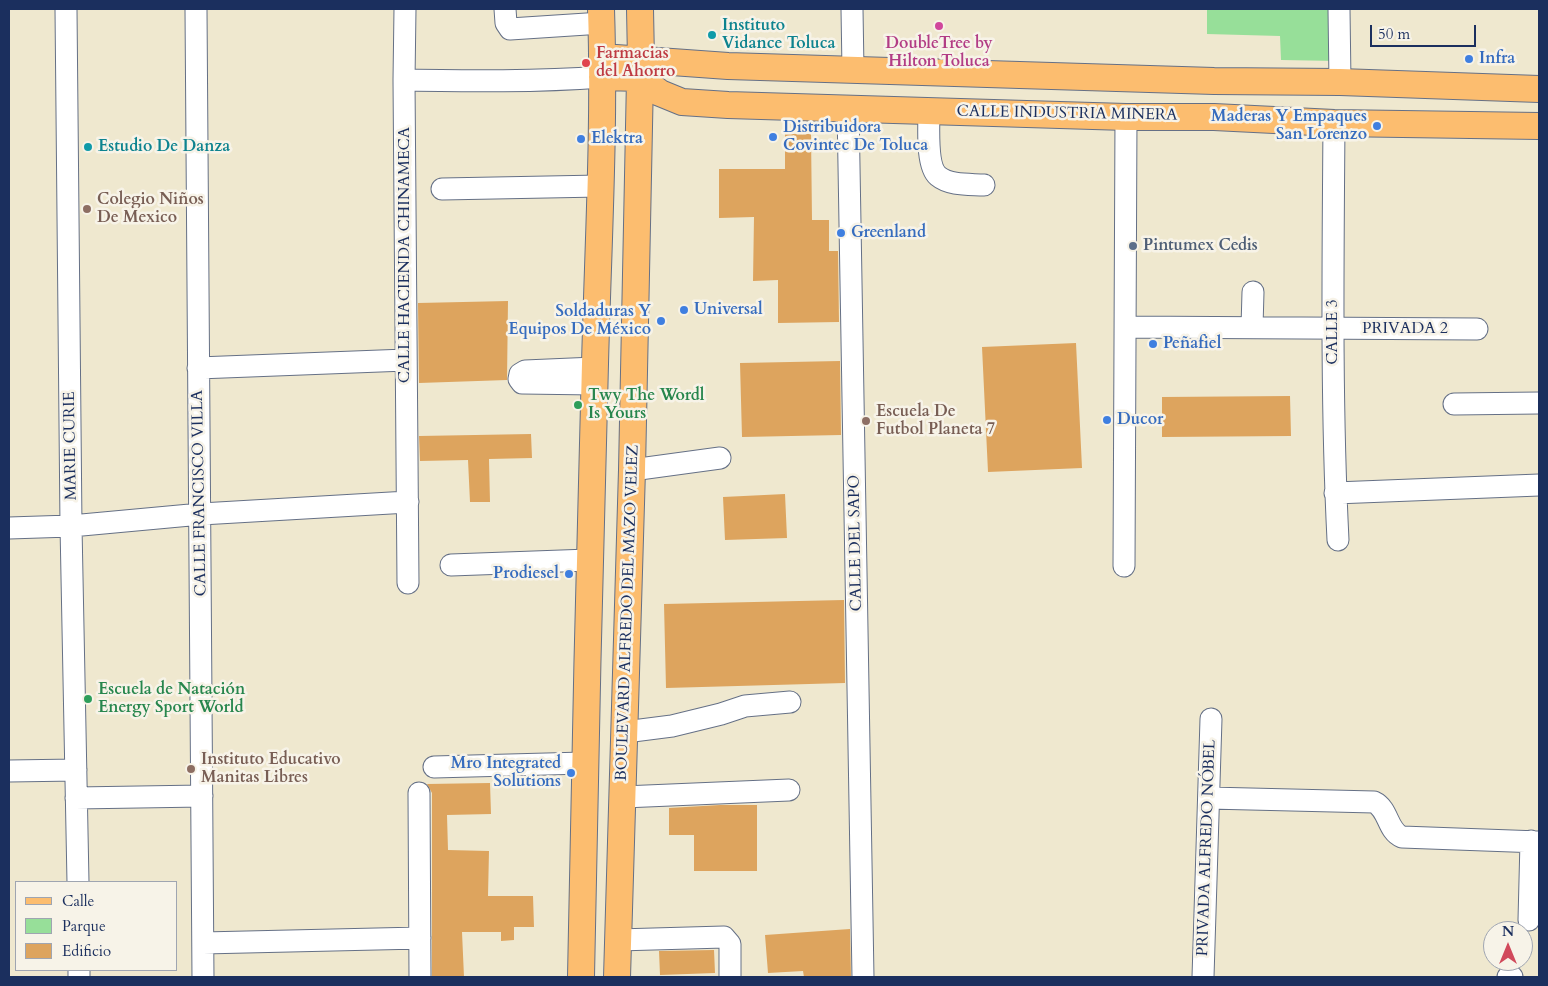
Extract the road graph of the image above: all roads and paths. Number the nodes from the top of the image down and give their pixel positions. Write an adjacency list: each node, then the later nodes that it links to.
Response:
1 (66, 9): 42 (street, MARIE CURIE)
2 (196, 9): 33 (street, CALLE FRANCISCO VILLA)
3 (405, 9): 13 (street, CALLE HACIENDA CHINAMECA)
4 (505, 9): 8 (street)
5 (640, 9): 11 (main road, BOULEVARD ALFREDO DEL MAZO VELEZ)
6 (852, 9): 12 (street)
7 (1339, 9): 15 (street)
8 (593, 16): 10 (main road)
9 (728, 66): 11 (main road); 12 (main road); 17 (main road)
10 (602, 67): 11 (main road); 13 (street); 25 (main road)
11 (641, 69): 17 (main road, CALLE INDUSTRIA MINERA); 37 (main road, BOULEVARD ALFREDO DEL MAZO VELEZ)
12 (853, 70): 14 (main road)
13 (404, 80): 32 (street, CALLE HACIENDA CHINAMECA)
14 (1214, 81): 15 (main road); 21 (main road)
15 (1340, 82): 16 (main road)
16 (1539, 89)
17 (728, 105): 18 (main road, CALLE INDUSTRIA MINERA)
18 (848, 108): 19 (main road, CALLE INDUSTRIA MINERA); 73 (street, CALLE DEL SAPO)
19 (929, 111): 20 (main road, CALLE INDUSTRIA MINERA); 24 (street)
20 (1126, 117): 21 (main road, CALLE INDUSTRIA MINERA); 28 (street)
21 (1214, 117): 22 (main road, CALLE INDUSTRIA MINERA)
22 (1334, 123): 23 (main road, CALLE INDUSTRIA MINERA); 30 (street, CALLE 3)
23 (1539, 126)
24 (984, 185)
25 (600, 186): 26 (street); 45 (main road)
26 (442, 189)
27 (1253, 292): 29 (street)
28 (1126, 326): 29 (street, PRIVADA 2); 47 (street)
29 (1252, 327): 30 (street, PRIVADA 2)
30 (1333, 328): 31 (street, PRIVADA 2); 39 (street, CALLE 3)
31 (1477, 329)
32 (406, 360): 33 (street); 40 (street, CALLE HACIENDA CHINAMECA)
33 (198, 368): 41 (street, CALLE FRANCISCO VILLA)
34 (1539, 403): 35 (street)
35 (1454, 404)
36 (720, 458): 37 (street)
37 (632, 470): 51 (main road, BOULEVARD ALFREDO DEL MAZO VELEZ)
38 (1539, 485): 39 (street)
39 (1335, 492): 44 (street, CALLE 3)
40 (408, 502): 41 (street); 48 (street, CALLE HACIENDA CHINAMECA)
41 (201, 514): 42 (street); 58 (street, CALLE FRANCISCO VILLA)
42 (71, 526): 43 (street); 54 (street, MARIE CURIE)
43 (9, 528)
44 (1338, 540)
45 (589, 560): 46 (street); 52 (main road)
46 (451, 565)
47 (1124, 566)
48 (408, 583)
49 (790, 702): 51 (street)
50 (1211, 719): 61 (street, PRIVADA ALFREDO NÓBEL)
51 (625, 732): 59 (main road, BOULEVARD ALFREDO DEL MAZO VELEZ)
52 (584, 763): 53 (street); 70 (main road)
53 (434, 767)
54 (76, 770): 55 (street); 60 (street, MARIE CURIE)
55 (9, 772)
56 (790, 790): 59 (street)
57 (418, 793): 65 (street)
58 (202, 796): 60 (street); 67 (street, CALLE FRANCISCO VILLA)
59 (623, 797): 66 (main road, BOULEVARD ALFREDO DEL MAZO VELEZ)
60 (76, 798): 63 (street, MARIE CURIE)
61 (1209, 798): 62 (street); 74 (street, PRIVADA ALFREDO NÓBEL)
62 (1535, 841): 64 (street)
63 (78, 881)
64 (1529, 920)
65 (420, 938): 67 (street); 69 (street)
66 (618, 940): 71 (main road, BOULEVARD ALFREDO DEL MAZO VELEZ); 72 (street)
67 (202, 943): 68 (street, CALLE FRANCISCO VILLA)
68 (203, 977)
69 (420, 977)
70 (581, 977)
71 (617, 977)
72 (730, 977)
73 (863, 977)
74 (1203, 977)
75 (1508, 977): 76 (street)
76 (1512, 977)

